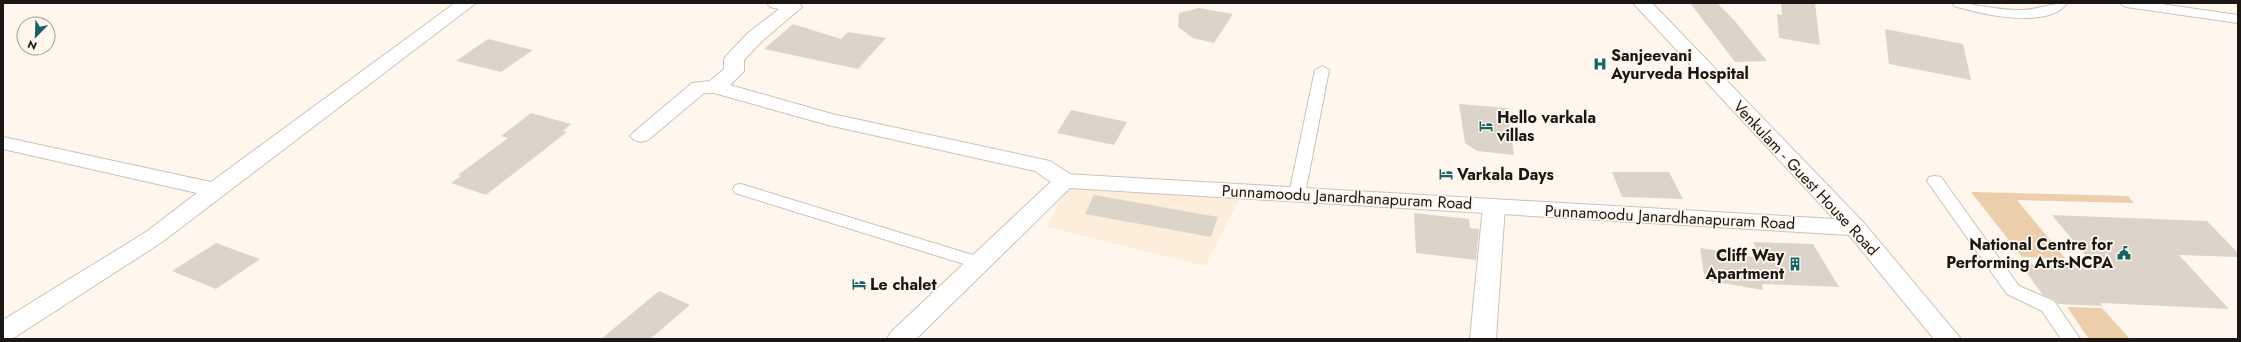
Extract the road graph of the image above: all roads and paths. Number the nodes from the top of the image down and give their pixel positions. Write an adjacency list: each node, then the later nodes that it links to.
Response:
1 (467, 3): 15 (street)
2 (776, 3): 9 (street)
3 (1642, 3): 18 (street, Venkulam - Guest House Road)
4 (1959, 3): 5 (lane)
5 (2060, 3)
6 (2126, 3): 7 (lane)
7 (2238, 19)
8 (1322, 70): 16 (lane)
9 (715, 87): 10 (street); 12 (street)
10 (641, 136)
11 (3, 143): 15 (street)
12 (1065, 181): 16 (street, Punnamoodu Janardhanapuram Road); 19 (street)
13 (1934, 181): 24 (lane)
14 (741, 189): 19 (lane)
15 (215, 190): 20 (street)
16 (1297, 194): 17 (street, Punnamoodu Janardhanapuram Road)
17 (1494, 206): 18 (street, Punnamoodu Janardhanapuram Road); 22 (street)
18 (1856, 228): 23 (street, Venkulam - Guest House Road)
19 (980, 263): 21 (street)
20 (3, 332)
21 (900, 339)
22 (1483, 339)
23 (1948, 339)
24 (2071, 339)

